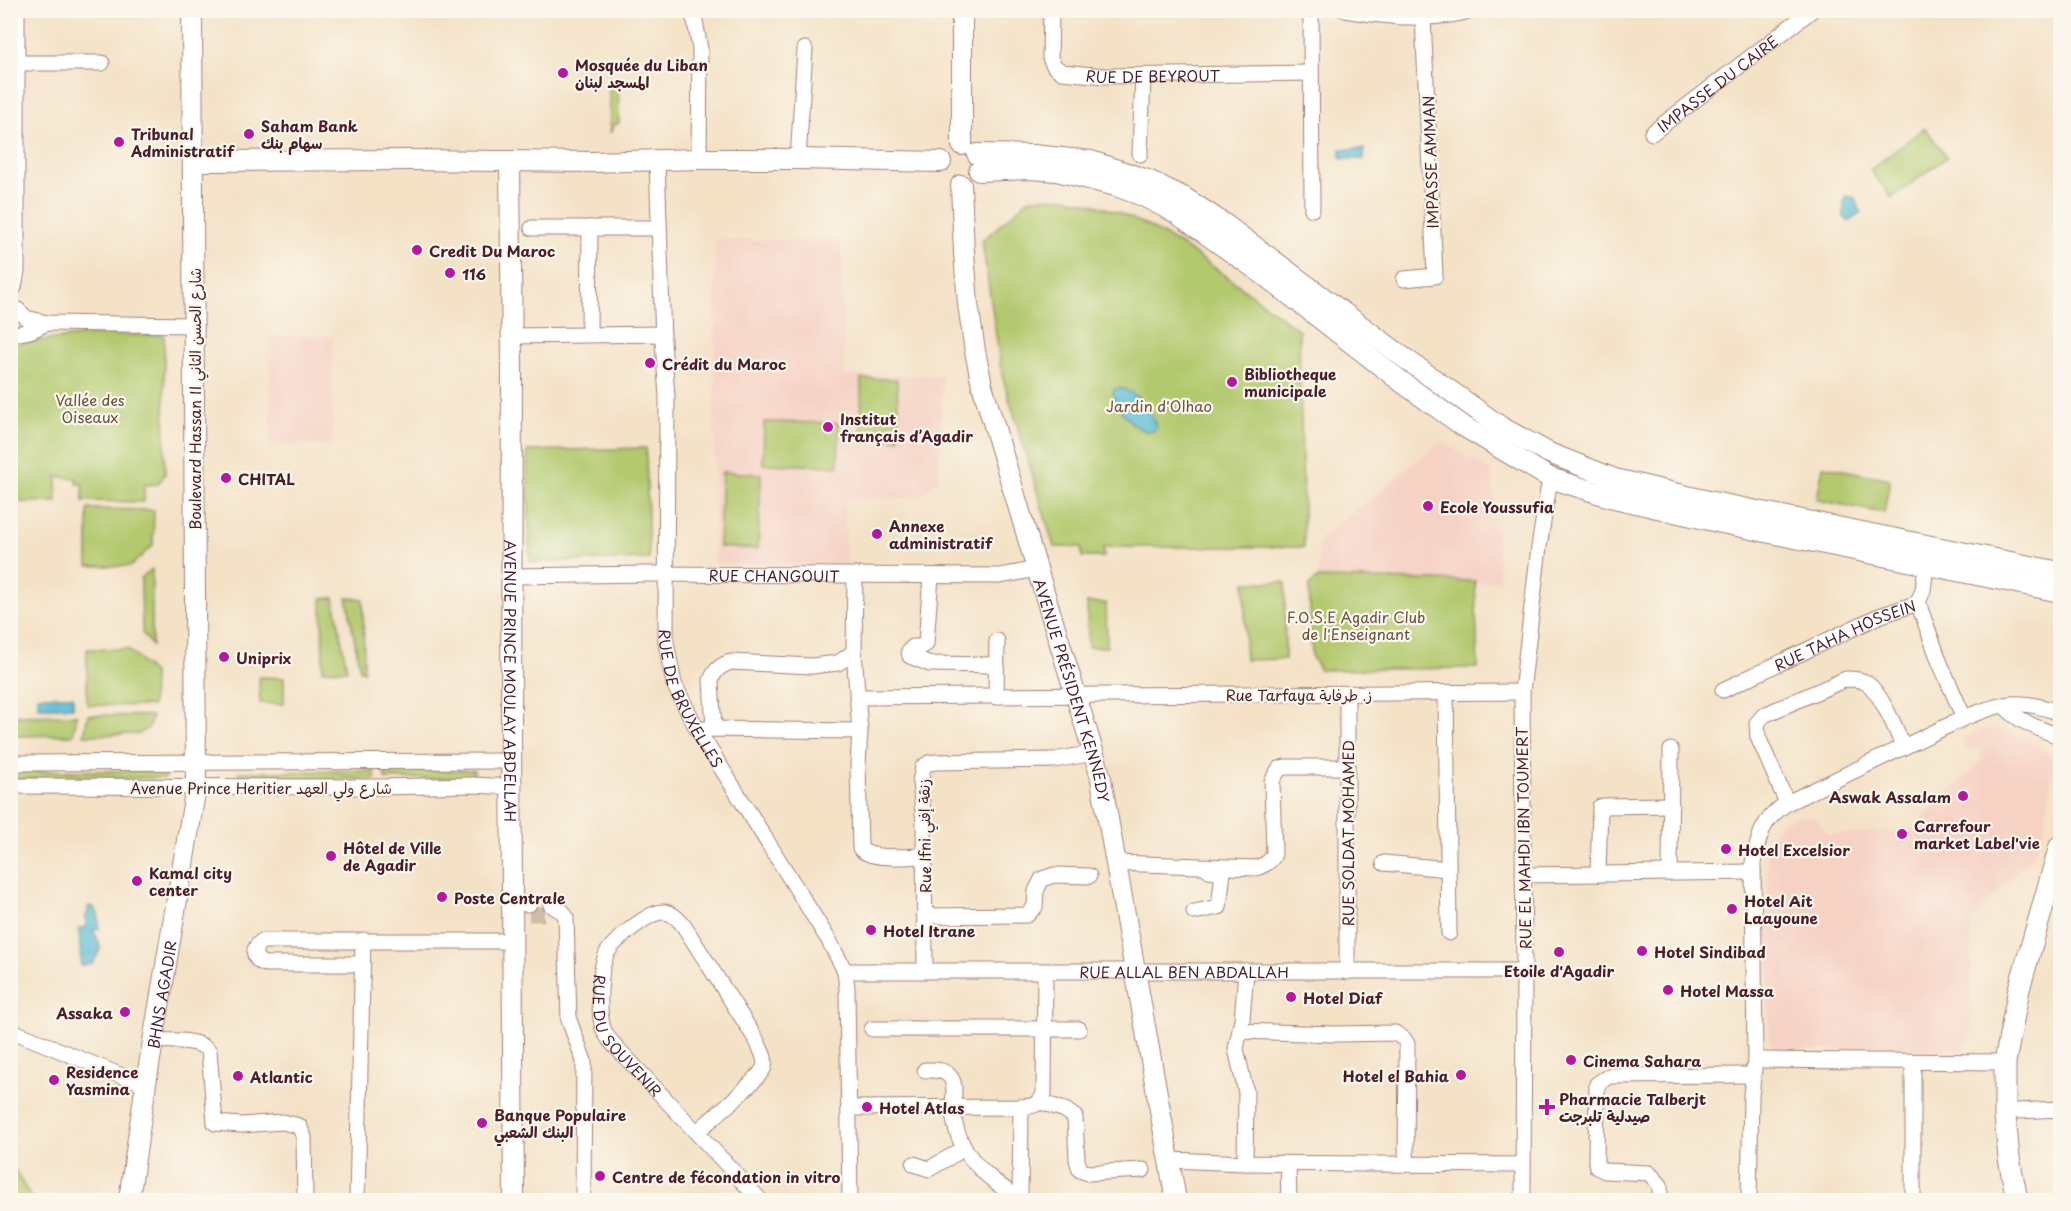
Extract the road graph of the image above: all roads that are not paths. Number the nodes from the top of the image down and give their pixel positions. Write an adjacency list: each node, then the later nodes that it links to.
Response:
1 (17, 10): 12 (street)
2 (192, 10): 22 (street, Boulevard Hassan II شارع الحسن الثاني)
3 (690, 10): 19 (street)
4 (962, 10): 18 (street)
5 (1050, 10): 15 (street, RUE DE BEYROUT)
6 (1311, 10): 14 (street)
7 (1345, 10): 10 (street)
8 (1473, 10): 10 (street)
9 (1812, 10): 16 (street, IMPASSE DU CAIRE)
10 (1423, 18): 30 (street, IMPASSE AMMAN)
11 (805, 49): 20 (street)
12 (17, 63): 13 (street); 31 (street)
13 (102, 63)
14 (1310, 73): 15 (street, RUE DE BEYROUT); 26 (street)
15 (1143, 76): 17 (street)
16 (1652, 133)
17 (1140, 154)
18 (973, 157): 24 (street); 25 (street); 38 (street); 41 (street)
19 (699, 159): 20 (street); 21 (street)
20 (798, 159): 24 (street)
21 (657, 160): 23 (street); 29 (street, RUE DE BRUXELLES)
22 (194, 161): 23 (street); 33 (street, Boulevard Hassan II شارع الحسن الثاني)
23 (510, 162): 37 (street, AVENUE PRINCE MOULAY ABDELLAH)
24 (941, 162): 25 (street)
25 (961, 185): 40 (street, AVENUE PRÉSIDENT KENNEDY)
26 (1312, 209)
27 (532, 228): 28 (street)
28 (590, 228): 29 (street); 34 (street)
29 (659, 228): 35 (street, RUE DE BRUXELLES)
30 (1404, 279)
31 (12, 304): 32 (street)
32 (47, 323): 33 (street); 36 (street)
33 (194, 325): 69 (street, Boulevard Hassan II شارع الحسن الثاني)
34 (589, 334): 35 (street); 37 (street)
35 (663, 334): 42 (street, RUE DE BRUXELLES)
36 (10, 335)
37 (511, 336): 44 (street, AVENUE PRINCE MOULAY ABDELLAH)
38 (1550, 478): 39 (street); 52 (street, RUE EL MAHDI IBN TOUMERT)
39 (1926, 566): 46 (street); 47 (street)
40 (1037, 569): 45 (street, RUE CHANGOUIT); 55 (street, AVENUE PRÉSIDENT KENNEDY)
41 (2061, 572)
42 (667, 574): 43 (street, RUE CHANGOUIT); 44 (street, RUE CHANGOUIT); 61 (street, RUE DE BRUXELLES)
43 (855, 575): 45 (street, RUE CHANGOUIT); 49 (street)
44 (512, 576): 68 (street, AVENUE PRINCE MOULAY ABDELLAH)
45 (931, 576): 50 (street)
46 (2061, 592)
47 (1918, 603): 51 (street, RUE TAHA HOSSEIN); 60 (street, RUE TAHA HOSSEIN)
48 (997, 641): 50 (street)
49 (854, 652): 56 (street); 62 (street)
50 (997, 665): 57 (street)
51 (1723, 690)
52 (1522, 692): 53 (street, Rue Tarfaya ز. طرفاية); 85 (street, RUE EL MAHDI IBN TOUMERT)
53 (1446, 693): 54 (street, Rue Tarfaya ز. طرفاية); 81 (street)
54 (1347, 694): 55 (street, Rue Tarfaya ز. طرفاية); 71 (street, RUE SOLDAT MOHAMED)
55 (1077, 695): 57 (street, Rue Tarfaya ز. طرفاية); 67 (street, AVENUE PRÉSIDENT KENNEDY)
56 (857, 697): 57 (street, Rue Tarfaya ز. طرفاية); 63 (street)
57 (996, 697)
58 (2004, 705): 59 (street); 60 (street); 64 (street)
59 (2061, 713)
60 (1964, 718): 65 (street)
61 (698, 729): 62 (street); 96 (street, RUE DE BRUXELLES)
62 (714, 729): 63 (street)
63 (860, 731): 78 (street)
64 (2061, 736)
65 (1903, 748): 75 (street); 75 (street)
66 (1671, 750): 76 (street)
67 (1094, 753): 78 (street, Rue Ifni زنقة إفني); 80 (street, AVENUE PRÉSIDENT KENNEDY)
68 (511, 761): 69 (street, Avenue Prince Heritier شارع ولي العهد); 74 (street, AVENUE PRINCE MOULAY ABDELLAH)
69 (196, 763): 70 (street, Avenue Prince Heritier شارع ولي العهد); 73 (street, Boulevard Hassan II شارع الحسن الثاني)
70 (10, 764)
71 (1347, 767): 80 (street); 100 (street, RUE SOLDAT MOHAMED)
72 (10, 786): 73 (street, Avenue Prince Heritier شارع ولي العهد)
73 (196, 787): 74 (street, Avenue Prince Heritier شارع ولي العهد); 107 (street, BHNS AGADIR)
74 (512, 787): 93 (street, AVENUE PRINCE MOULAY ABDELLAH)
75 (1787, 803): 82 (street)
76 (1671, 805): 83 (street); 84 (street)
77 (2061, 846): 109 (main road)
78 (924, 856): 90 (street, Rue Ifni زنقة إفني)
79 (1384, 863): 81 (street)
80 (1116, 866): 89 (street); 98 (street, AVENUE PRÉSIDENT KENNEDY)
81 (1448, 869): 91 (street)
82 (1753, 872): 83 (street); 110 (street)
83 (1670, 873): 84 (street)
84 (1598, 874): 85 (street)
85 (1522, 875): 101 (street, RUE EL MAHDI IBN TOUMERT)
86 (1089, 876): 90 (street)
87 (2061, 887): 118 (main road)
88 (554, 909): 132 (street)
89 (1194, 912)
90 (926, 916): 95 (street, Rue Ifni زنقة إفني)
91 (1449, 933)
92 (363, 940): 93 (street); 94 (street); 94 (street)
93 (513, 941): 131 (street, AVENUE PRINCE MOULAY ABDELLAH)
94 (363, 964): 130 (street)
95 (925, 970): 96 (street, RUE ALLAL BEN ABDALLAH); 97 (street, RUE ALLAL BEN ABDALLAH)
96 (845, 971): 116 (street, RUE DE BRUXELLES)
97 (1045, 971): 98 (street, RUE ALLAL BEN ABDALLAH); 103 (street)
98 (1135, 971): 99 (street, RUE ALLAL BEN ABDALLAH); 121 (street, AVENUE PRÉSIDENT KENNEDY)
99 (1246, 971): 100 (street, RUE ALLAL BEN ABDALLAH); 106 (street)
100 (1347, 972): 101 (street, RUE ALLAL BEN ABDALLAH)
101 (1524, 972): 126 (street, RUE EL MAHDI IBN TOUMERT)
102 (872, 1029): 103 (street)
103 (1043, 1029): 104 (street); 113 (street)
104 (1079, 1029)
105 (10, 1030): 112 (street)
106 (1240, 1031): 122 (street); 125 (street)
107 (154, 1041): 112 (street, BHNS AGADIR); 129 (street)
108 (1913, 1062): 109 (street); 110 (street); 141 (street)
109 (2005, 1062): 142 (main road)
110 (1754, 1068): 139 (street); 140 (street)
111 (925, 1070): 114 (street)
112 (146, 1083): 128 (street, BHNS AGADIR)
113 (1041, 1102): 115 (street); 127 (street)
114 (953, 1107): 115 (street); 116 (street); 120 (street)
115 (1021, 1107): 135 (street)
116 (849, 1108): 134 (street, RUE DE BRUXELLES)
117 (2061, 1109): 118 (street)
118 (2017, 1111): 143 (main road)
119 (697, 1132): 119 (street, RUE DU SOUVENIR); 133 (street, RUE DU SOUVENIR)
120 (965, 1148): 123 (street); 135 (street)
121 (1170, 1160): 122 (street); 136 (street, AVENUE PRÉSIDENT KENNEDY)
122 (1245, 1163): 124 (street)
123 (914, 1164)
124 (1288, 1164): 125 (street); 137 (street)
125 (1406, 1164): 126 (street)
126 (1523, 1166): 138 (street, RUE EL MAHDI IBN TOUMERT)
127 (1143, 1170)
128 (129, 1200)
129 (305, 1200)
130 (357, 1200)
131 (514, 1200)
132 (583, 1200)
133 (760, 1200)
134 (850, 1200)
135 (1020, 1200)
136 (1176, 1200)
137 (1289, 1200)
138 (1522, 1200)
139 (1660, 1200)
140 (1749, 1200)
141 (1913, 1200)
142 (2018, 1200)
143 (2030, 1200)

